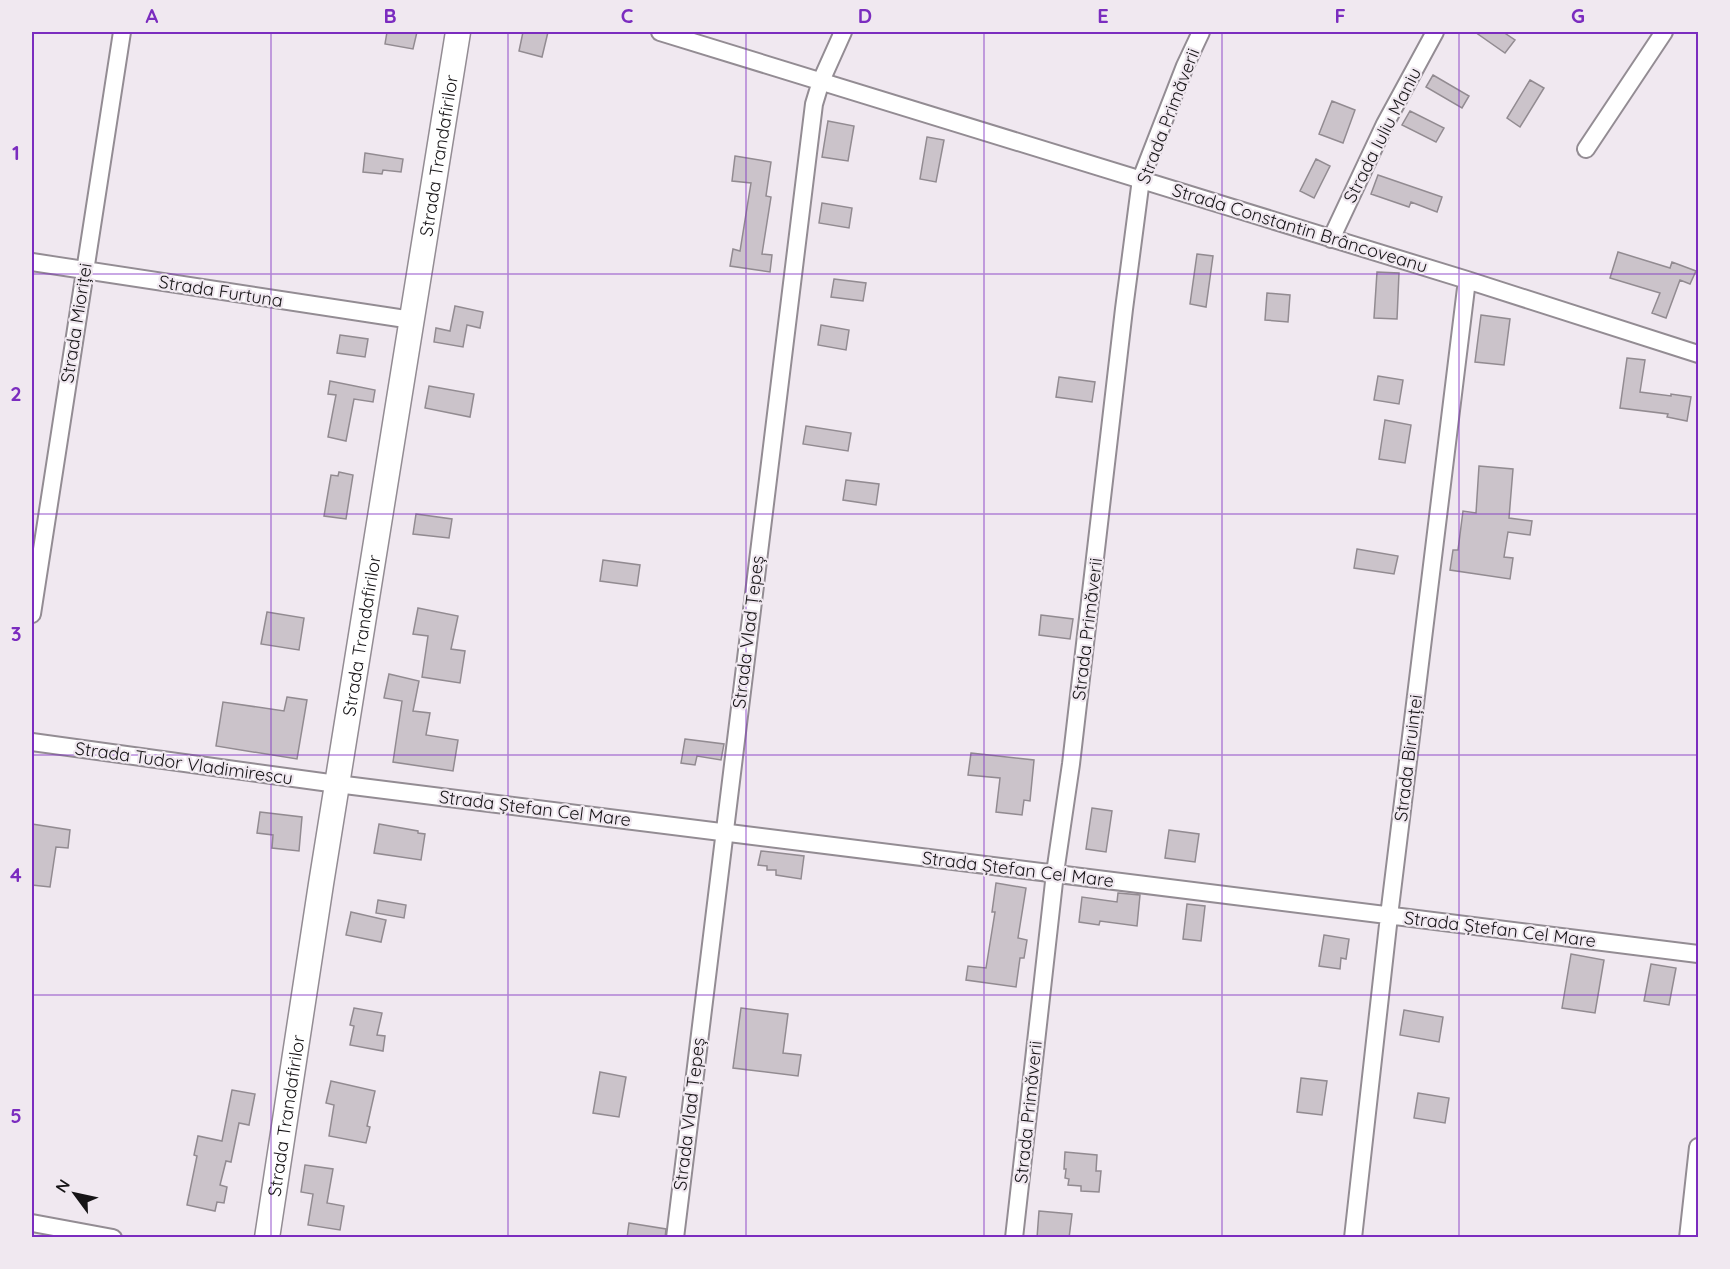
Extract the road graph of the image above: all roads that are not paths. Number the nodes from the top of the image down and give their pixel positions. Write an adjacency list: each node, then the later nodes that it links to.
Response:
1 (122, 32): 13 (street, Strada Mioriței)
2 (458, 32): 15 (main road, Strada Trandafirilor)
3 (660, 32): 8 (street, Strada Constantin Brâncoveanu)
4 (843, 32): 8 (street, Strada Vlad Țepeș)
5 (1201, 32): 10 (street, Strada Primăverii)
6 (1435, 32): 11 (street, Strada Iuliu Maniu)
7 (1664, 32): 9 (street)
8 (821, 81): 10 (street, Strada Constantin Brâncoveanu); 20 (street, Strada Vlad Țepeș)
9 (1586, 149)
10 (1141, 179): 11 (street, Strada Constantin Brâncoveanu); 21 (street, Strada Primăverii)
11 (1331, 239): 14 (street, Strada Constantin Brâncoveanu)
12 (32, 262): 13 (street, Strada Furtuna)
13 (84, 270): 15 (street, Strada Furtuna); 17 (street, Strada Mioriței)
14 (1467, 280): 16 (street, Strada Constantin Brâncoveanu); 22 (street, Strada Biruinței)
15 (411, 320): 19 (main road, Strada Trandafirilor)
16 (1698, 354)
17 (32, 614)
18 (32, 742): 19 (street, Strada Tudor Vladimirescu)
19 (336, 784): 20 (street, Strada Ștefan Cel Mare); 27 (main road, Strada Trandafirilor)
20 (724, 832): 21 (street, Strada Ștefan Cel Mare); 28 (street, Strada Vlad Țepeș)
21 (1055, 873): 22 (street, Strada Ștefan Cel Mare); 29 (street, Strada Primăverii)
22 (1389, 916): 23 (street, Strada Ștefan Cel Mare); 30 (street, Strada Biruinței)
23 (1698, 954)
24 (1698, 1147): 31 (street)
25 (32, 1223): 26 (street)
26 (113, 1238)
27 (267, 1238)
28 (675, 1238)
29 (1014, 1238)
30 (1353, 1238)
31 (1688, 1238)

